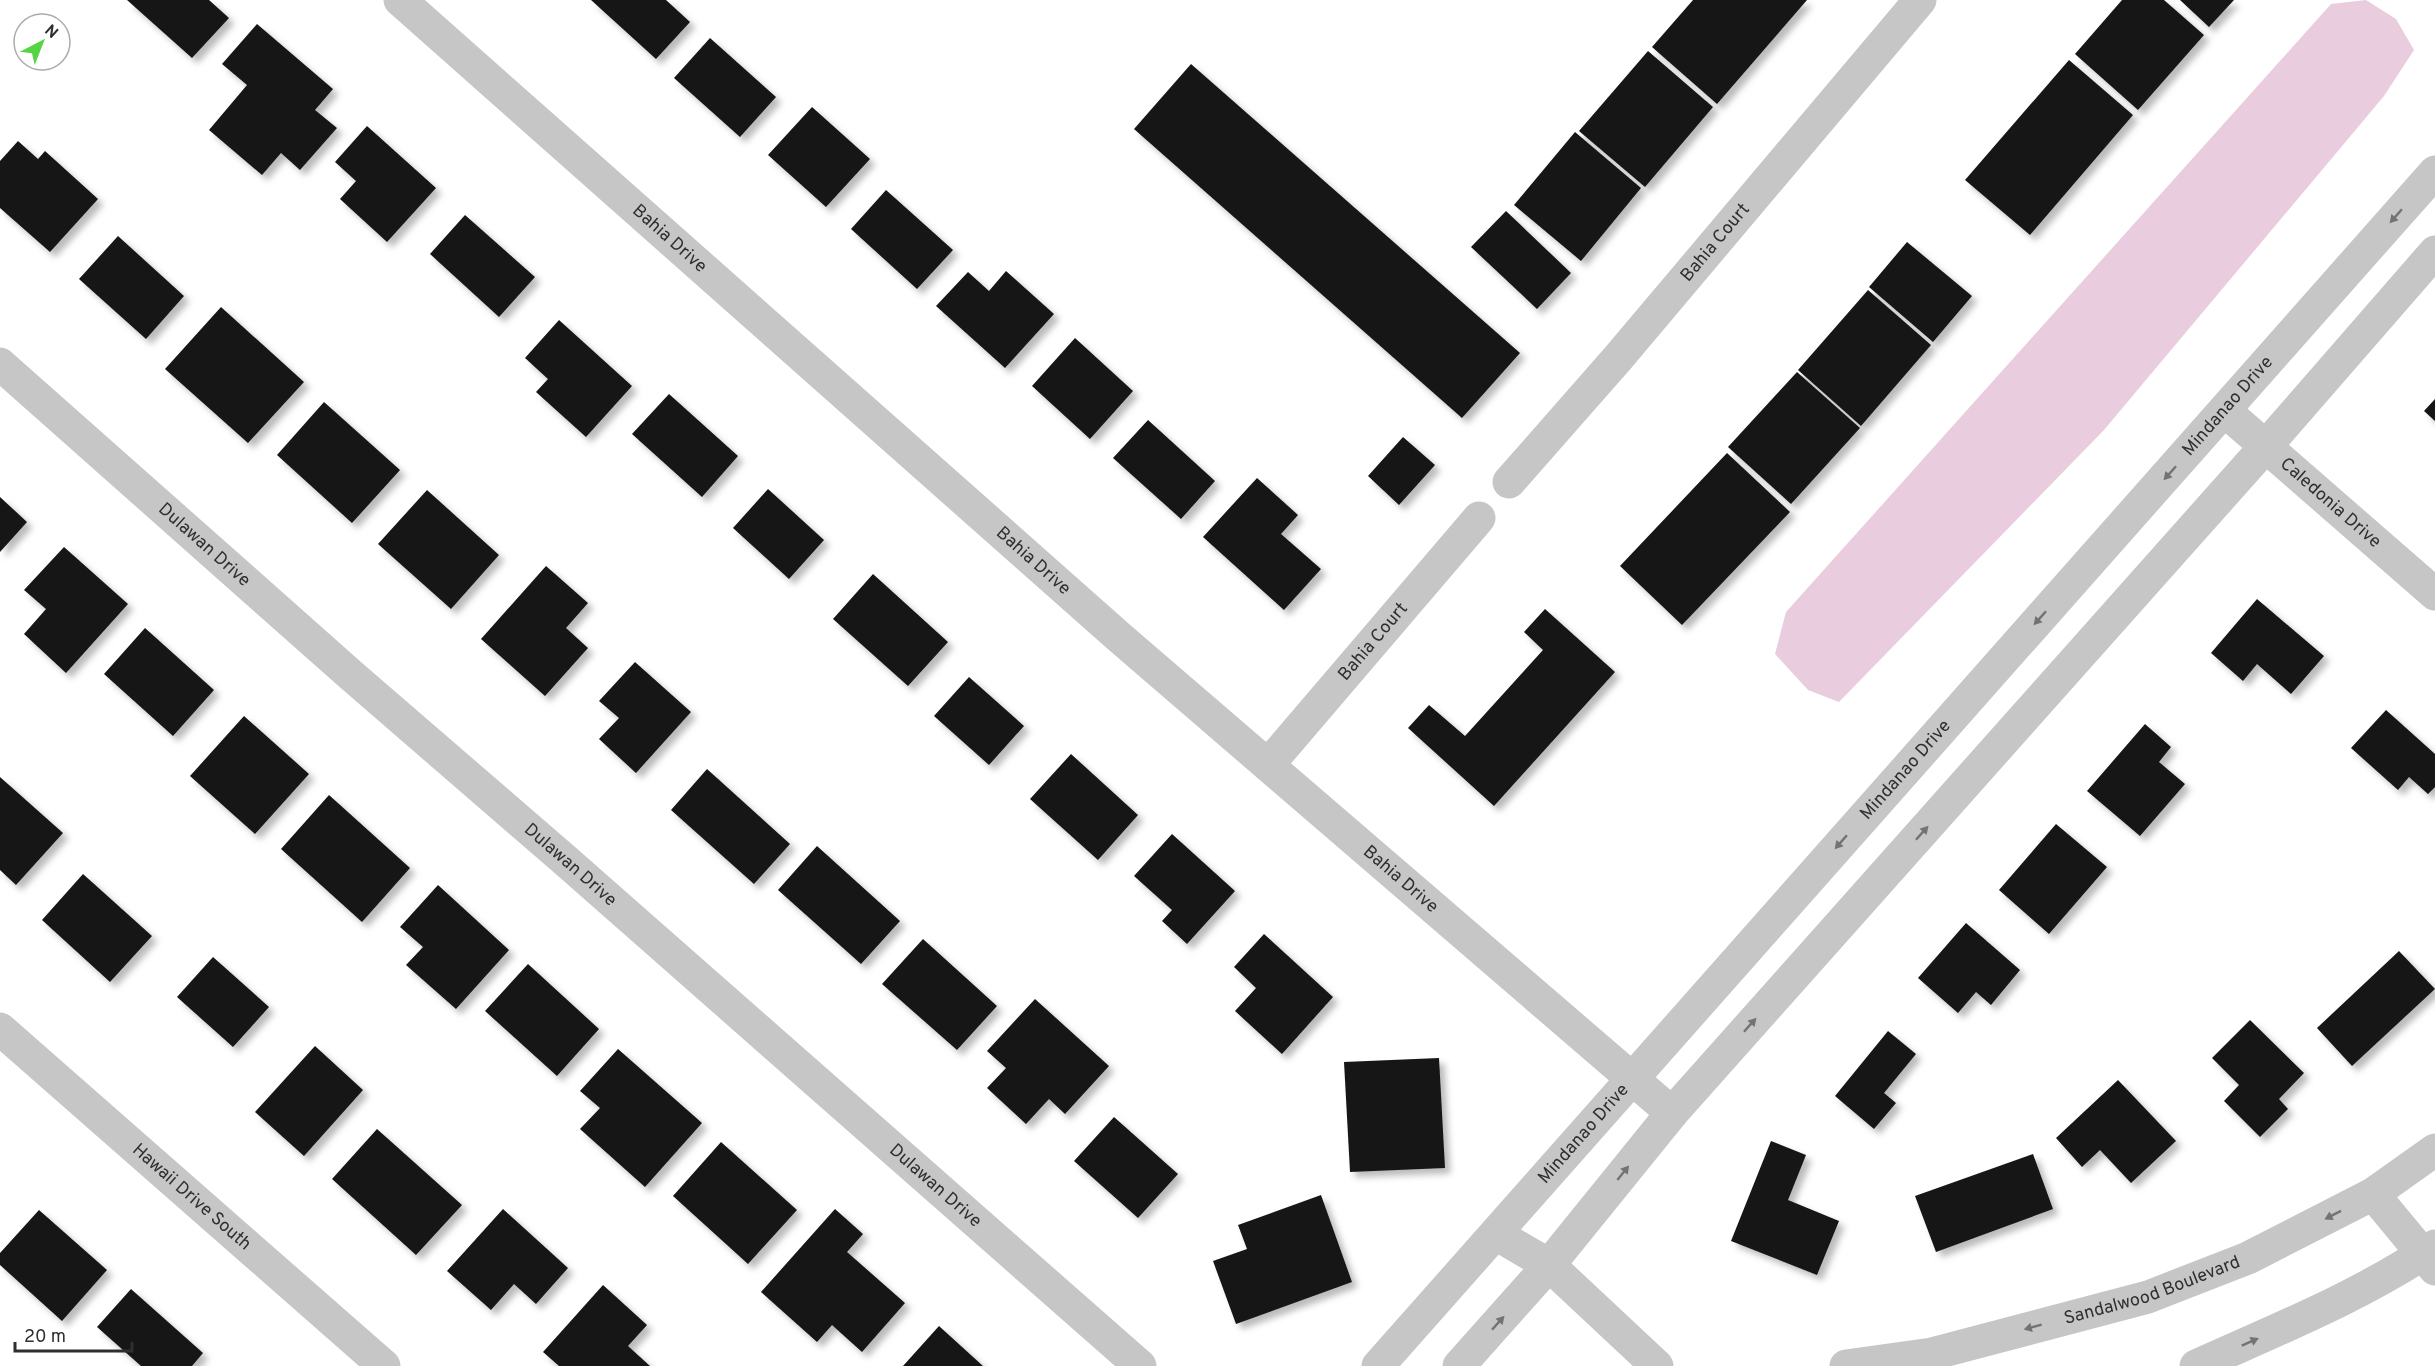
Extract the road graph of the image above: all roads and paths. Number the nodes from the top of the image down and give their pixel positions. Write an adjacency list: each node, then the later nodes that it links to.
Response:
1 (400, 0): 11 (street, Bahia Drive)
2 (1920, 0): 8 (street, Bahia Court)
3 (2435, 172): 6 (street, Mindanao Drive, one-way to 6)
4 (2435, 252): 7 (street)
5 (0, 364): 22 (street, Dulawan Drive)
6 (2225, 411): 7 (street, Caledonia Drive); 13 (street, Mindanao Drive, one-way to 13)
7 (2266, 446): 10 (street, Caledonia Drive); 14 (street, one-way to 7)
8 (1509, 482)
9 (1479, 518): 11 (street, Bahia Court)
10 (2435, 594)
11 (1268, 765): 13 (street, Bahia Drive)
12 (0, 1029): 21 (street, Hawaii Drive South)
13 (1633, 1079): 14 (street, Bahia Drive); 17 (street, Mindanao Drive)
14 (1672, 1113): 19 (street, one-way to 14)
15 (2435, 1150): 16 (street, Sandalwood Boulevard)
16 (2373, 1194): 18 (street); 20 (street, Sandalwood Boulevard, one-way to 20)
17 (1496, 1234): 19 (street); 23 (street, Mindanao Drive)
18 (2431, 1257): 27 (street, one-way to 18)
19 (1549, 1265): 24 (street, one-way to 19); 25 (street)
20 (1933, 1360): 26 (street, Sandalwood Boulevard)
21 (384, 1366)
22 (1140, 1366)
23 (1378, 1366)
24 (1459, 1366)
25 (1657, 1366)
26 (1846, 1366)
27 (2196, 1366)

